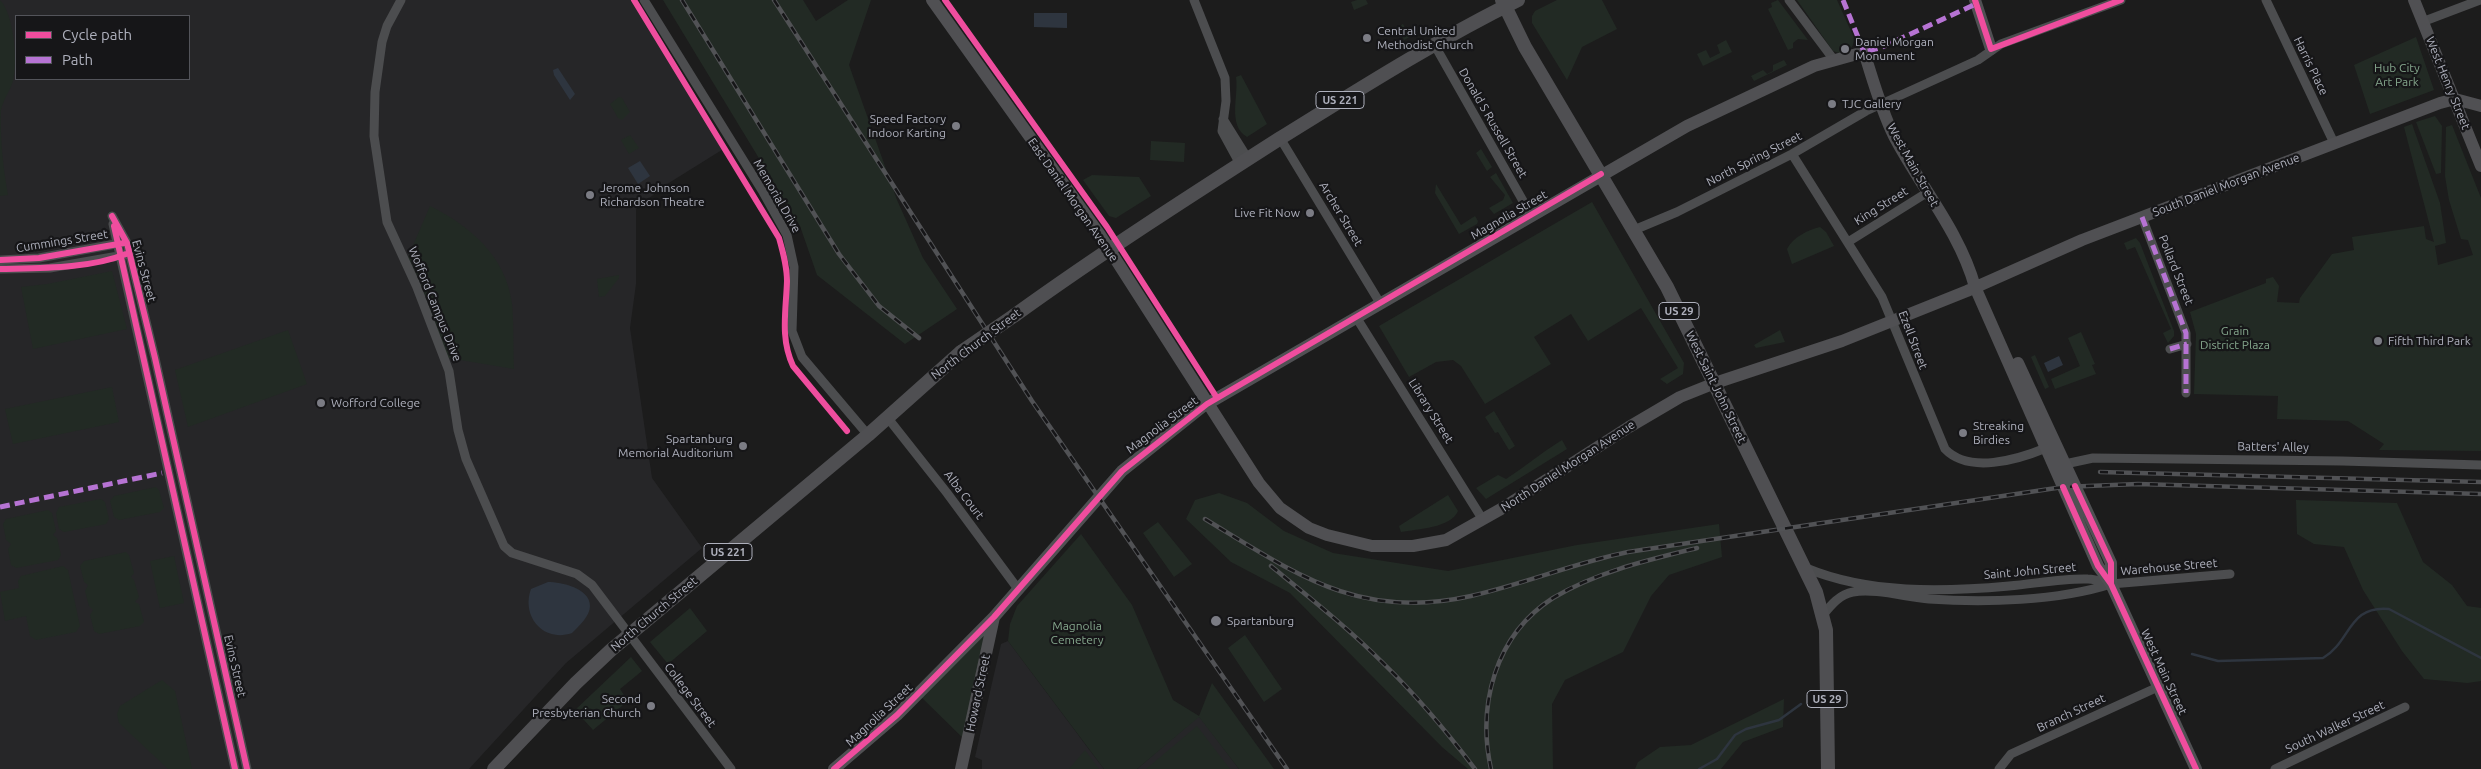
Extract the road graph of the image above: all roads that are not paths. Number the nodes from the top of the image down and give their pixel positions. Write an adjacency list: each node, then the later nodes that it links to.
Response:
1 (401, 0): 60 (street, Wofford Campus Drive)
2 (644, 0): 49 (street, Memorial Drive)
3 (932, 0): 34 (street, East Daniel Morgan Avenue)
4 (1194, 0): 20 (street)
5 (1790, 0): 16 (street)
6 (1975, 0): 14 (street)
7 (2121, 0): 14 (street, North Spring Street)
8 (2266, 0): 22 (street, Harris Place)
9 (2414, 0): 12 (street, West Henry Street)
10 (2480, 0): 12 (street)
11 (1508, 2): 13 (main road, North Church Street / US 221); 26 (main road, West Saint John Street / US 29)
12 (2422, 22): 17 (street, West Henry Street)
13 (1434, 44): 21 (main road, North Church Street / US 221); 28 (street, Donald S Russell Street)
14 (1991, 50): 18 (street, North Spring Street)
15 (1864, 52): 16 (street, Magnolia Street); 18 (street, West Main Street)
16 (1834, 60): 26 (street, Magnolia Street)
17 (2455, 99): 19 (street); 22 (street, South Daniel Morgan Avenue); 25 (street, West Henry Street)
18 (1882, 104): 23 (street, North Spring Street); 27 (street, West Main Street)
19 (2481, 106)
20 (1223, 119): 24 (street); 24 (street)
21 (1280, 138): 24 (main road, North Church Street / US 221); 40 (street, Archer Street)
22 (2334, 143): 29 (street, South Daniel Morgan Avenue)
23 (1792, 154): 30 (street, North Spring Street); 31 (street, Ezell Street)
24 (1244, 161): 34 (main road, North Church Street / US 221)
25 (2481, 166)
26 (1601, 174): 28 (street, Magnolia Street); 30 (main road, West Saint John Street / US 29)
27 (1928, 192): 31 (street, King Street); 39 (street, West Main Street)
28 (1531, 215): 40 (street, Magnolia Street)
29 (2142, 217): 39 (street, South Daniel Morgan Avenue); 43 (street, Pollard Street)
30 (1634, 230): 45 (main road, West Saint John Street / US 29)
31 (1848, 242): 42 (street, Ezell Street)
32 (127, 243): 33 (street, Cummings Street); 33 (street, Evins Street); 35 (street, Evins Street)
33 (116, 244): 35 (street, Evins Street); 37 (street, Cummings Street)
34 (1108, 248): 47 (street, East Daniel Morgan Avenue); 48 (main road, North Church Street / US 221, bridge)
35 (125, 255): 37 (street, Cummings Street); 63 (street, Evins Street); 64 (street, Evins Street)
36 (0, 260): 37 (street, Cummings Street)
37 (15, 264): 38 (street, Cummings Street)
38 (0, 270)
39 (1978, 286): 42 (street, North Daniel Morgan Avenue); 50 (street, West Main Street); 51 (street, West Main Street)
40 (1380, 303): 41 (street, Magnolia Street)
41 (1356, 317): 47 (street, Magnolia Street); 53 (street, Library Street)
42 (1893, 321): 45 (street, North Daniel Morgan Avenue); 50 (street, Ezell Street)
43 (2187, 344): 44 (street); 46 (street, Pollard Street)
44 (2170, 348)
45 (1715, 383): 53 (street, North Daniel Morgan Avenue); 54 (main road, West Saint John Street / US 29)
46 (2186, 393)
47 (1208, 404): 53 (street, North Daniel Morgan Avenue); 57 (street, Magnolia Street)
48 (887, 417): 49 (main road, North Church Street / US 221); 57 (street, Alba Court)
49 (868, 435): 60 (main road, North Church Street / US 221)
50 (2046, 448): 56 (street, West Main Street)
51 (2065, 464): 52 (street, Batters' Alley); 56 (street, West Main Street)
52 (2481, 465)
53 (1482, 520)
54 (1806, 568): 56 (street, Saint John Street); 58 (main road, West Saint John Street / US 29)
55 (2230, 574): 56 (street, Warehouse Street)
56 (2111, 584): 58 (street, Saint John Street); 61 (street, West Main Street)
57 (1018, 589): 59 (street, Magnolia Street)
58 (1823, 615): 69 (main road, West Saint John Street / US 29)
59 (994, 617): 67 (street, Magnolia Street); 68 (street, Howard Street)
60 (630, 636): 65 (main road, North Church Street / US 221); 66 (street, College Street)
61 (2158, 687): 70 (street, Branch Street); 71 (street, West Main Street)
62 (2405, 707): 72 (street, South Walker Street)
63 (235, 769)
64 (247, 769)
65 (494, 769)
66 (731, 769)
67 (834, 769)
68 (961, 769)
69 (1828, 769)
70 (1999, 769)
71 (2196, 769)
72 (2275, 769)

